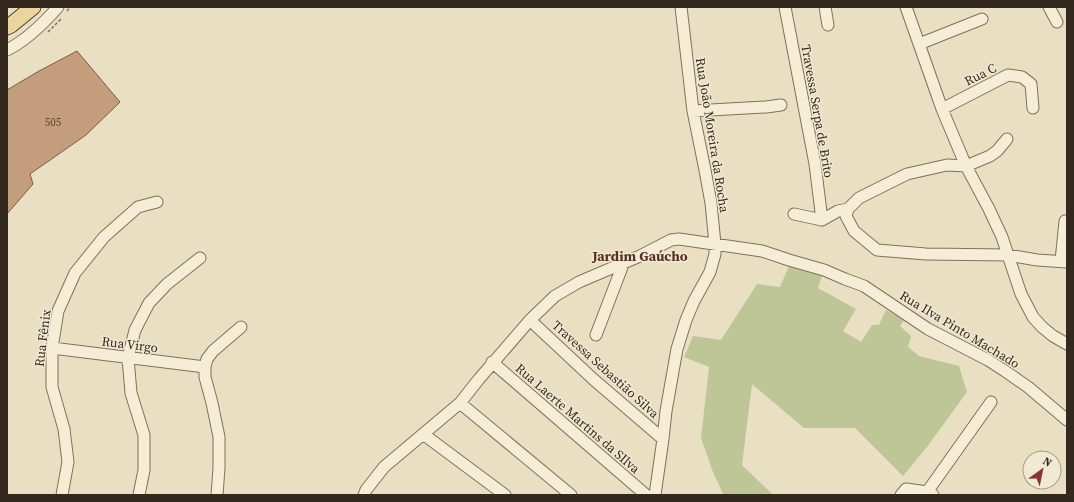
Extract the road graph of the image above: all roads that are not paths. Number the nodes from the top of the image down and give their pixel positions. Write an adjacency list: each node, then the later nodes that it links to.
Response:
1 (33, 7): 11 (main road)
2 (58, 7): 13 (street)
3 (681, 7): 17 (street, Rua João Moreira da Rocha)
4 (785, 7): 23 (street, Travessa Serpa de Brito)
5 (825, 7): 10 (street)
6 (906, 7): 12 (street)
7 (1049, 7): 9 (street)
8 (982, 19): 12 (street)
9 (1058, 22)
10 (828, 25)
11 (7, 27)
12 (919, 44): 16 (street)
13 (7, 50)
14 (781, 105): 17 (street)
15 (1032, 108): 16 (street, Rua C)
16 (942, 109): 19 (street)
17 (693, 111): 25 (street, Rua João Moreira da Rocha)
18 (1007, 139): 19 (street)
19 (966, 166): 21 (street); 26 (street)
20 (157, 202): 34 (street, Rua Fênix)
21 (847, 212): 23 (street); 26 (street)
22 (794, 214): 23 (street)
23 (822, 220)
24 (1065, 220): 28 (street)
25 (715, 244): 29 (street, Rua Ilva Pinto Machado); 40 (street, Rua Ilva Pinto Machado); 42 (street, Rua João Moreira da Rocha)
26 (1008, 255): 28 (street); 33 (street)
27 (200, 258): 35 (street)
28 (1064, 261)
29 (624, 262): 30 (street, Rua Ilva Pinto Machado); 32 (street)
30 (530, 320): 36 (street, Rua Ilva Pinto Machado); 42 (street, Travessa Sebastião Silva)
31 (241, 327): 37 (street)
32 (596, 335)
33 (1067, 344)
34 (52, 348): 35 (street, Rua Virgo); 45 (street, Rua Fênix)
35 (128, 358): 37 (street, Rua Virgo); 46 (street)
36 (492, 362): 39 (street, Rua Ilva Pinto Machado); 51 (street, Rua Laerte Martins da SIlva)
37 (205, 367): 47 (street)
38 (991, 402): 44 (street)
39 (460, 403): 41 (street, Rua Ilva Pinto Machado); 50 (street)
40 (1067, 420)
41 (423, 434): 48 (street, Rua Ilva Pinto Machado); 49 (street)
42 (663, 439): 52 (street, Rua João Moreira da Rocha)
43 (904, 492): 44 (street)
44 (930, 494)
45 (62, 495)
46 (139, 495)
47 (217, 495)
48 (364, 495)
49 (505, 495)
50 (571, 495)
51 (646, 495)
52 (655, 495)

